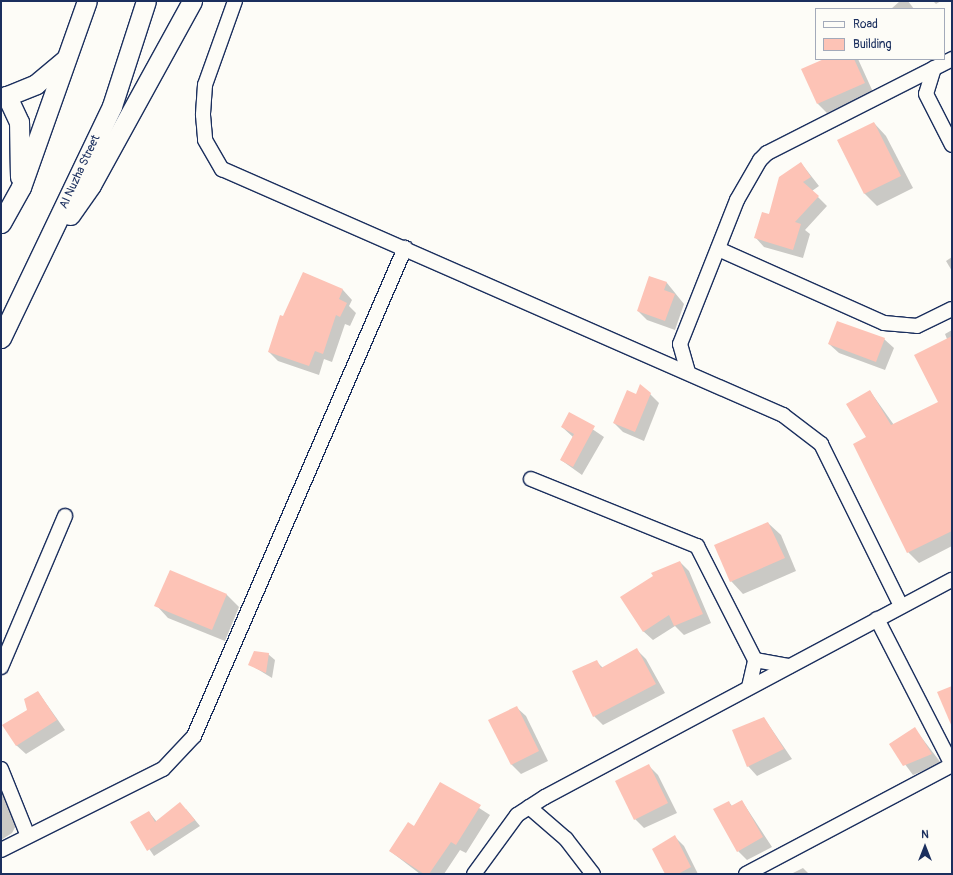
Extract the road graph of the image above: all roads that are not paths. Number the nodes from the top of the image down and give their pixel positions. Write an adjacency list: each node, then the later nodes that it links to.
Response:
1 (87, 1): 5 (main road)
2 (146, 1): 16 (main road, Al Nuzha Street)
3 (192, 1): 16 (main road)
4 (235, 1): 14 (street)
5 (66, 59): 9 (main road); 12 (main road)
6 (952, 59): 7 (street)
7 (934, 68): 8 (street); 10 (street)
8 (898, 86): 10 (street); 15 (street)
9 (4, 94): 12 (main road)
10 (926, 94): 11 (street)
11 (952, 145)
12 (21, 187): 13 (main road)
13 (1, 223)
14 (405, 248): 20 (street); 34 (street)
15 (718, 249): 17 (street); 19 (street)
16 (42, 253): 18 (main road, Al Nuzha Street)
17 (952, 309)
18 (1, 338)
19 (680, 344): 20 (street); 21 (street)
20 (655, 357): 21 (street)
21 (688, 372): 25 (street)
22 (531, 479): 27 (street)
23 (65, 516): 29 (street)
24 (952, 580): 25 (street)
25 (901, 606): 26 (street)
26 (877, 619): 28 (street); 31 (street)
27 (755, 660): 28 (street); 30 (street)
28 (789, 666): 30 (street)
29 (1, 667)
30 (749, 687): 33 (street)
31 (952, 765): 38 (street)
32 (1, 769): 34 (street)
33 (529, 807): 36 (street); 37 (street)
34 (28, 836): 35 (street)
35 (1, 850)
36 (474, 874)
37 (593, 874)
38 (746, 874)

